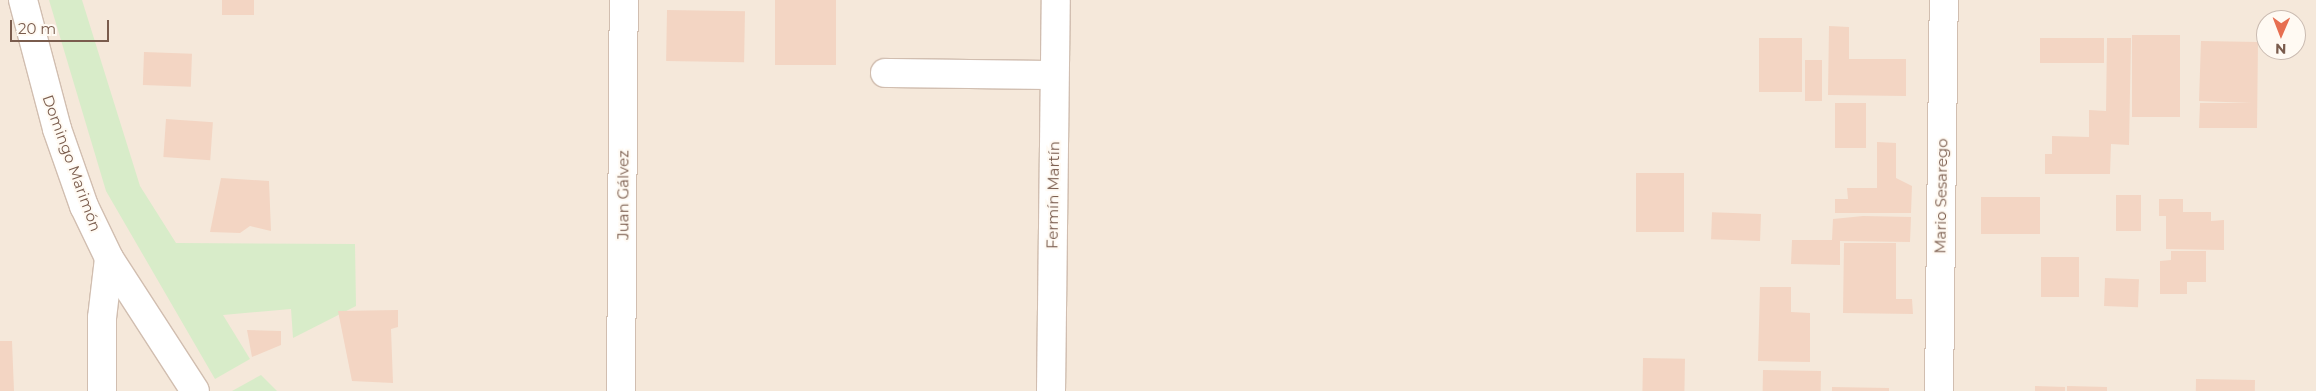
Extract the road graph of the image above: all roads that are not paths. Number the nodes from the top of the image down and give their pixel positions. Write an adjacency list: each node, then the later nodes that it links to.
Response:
1 (22, 0): 7 (street, Domingo Marimón)
2 (624, 0): 10 (street, Juan Gálvez)
3 (1056, 0): 6 (street, Fermín Martín)
4 (1944, 0): 12 (street, Mario Sesarego)
5 (885, 74): 6 (street)
6 (1054, 75): 11 (street, Fermín Martín)
7 (109, 258): 8 (street); 9 (street, Domingo Marimón)
8 (102, 391)
9 (195, 391)
10 (622, 391)
11 (1050, 391)
12 (1939, 391)

